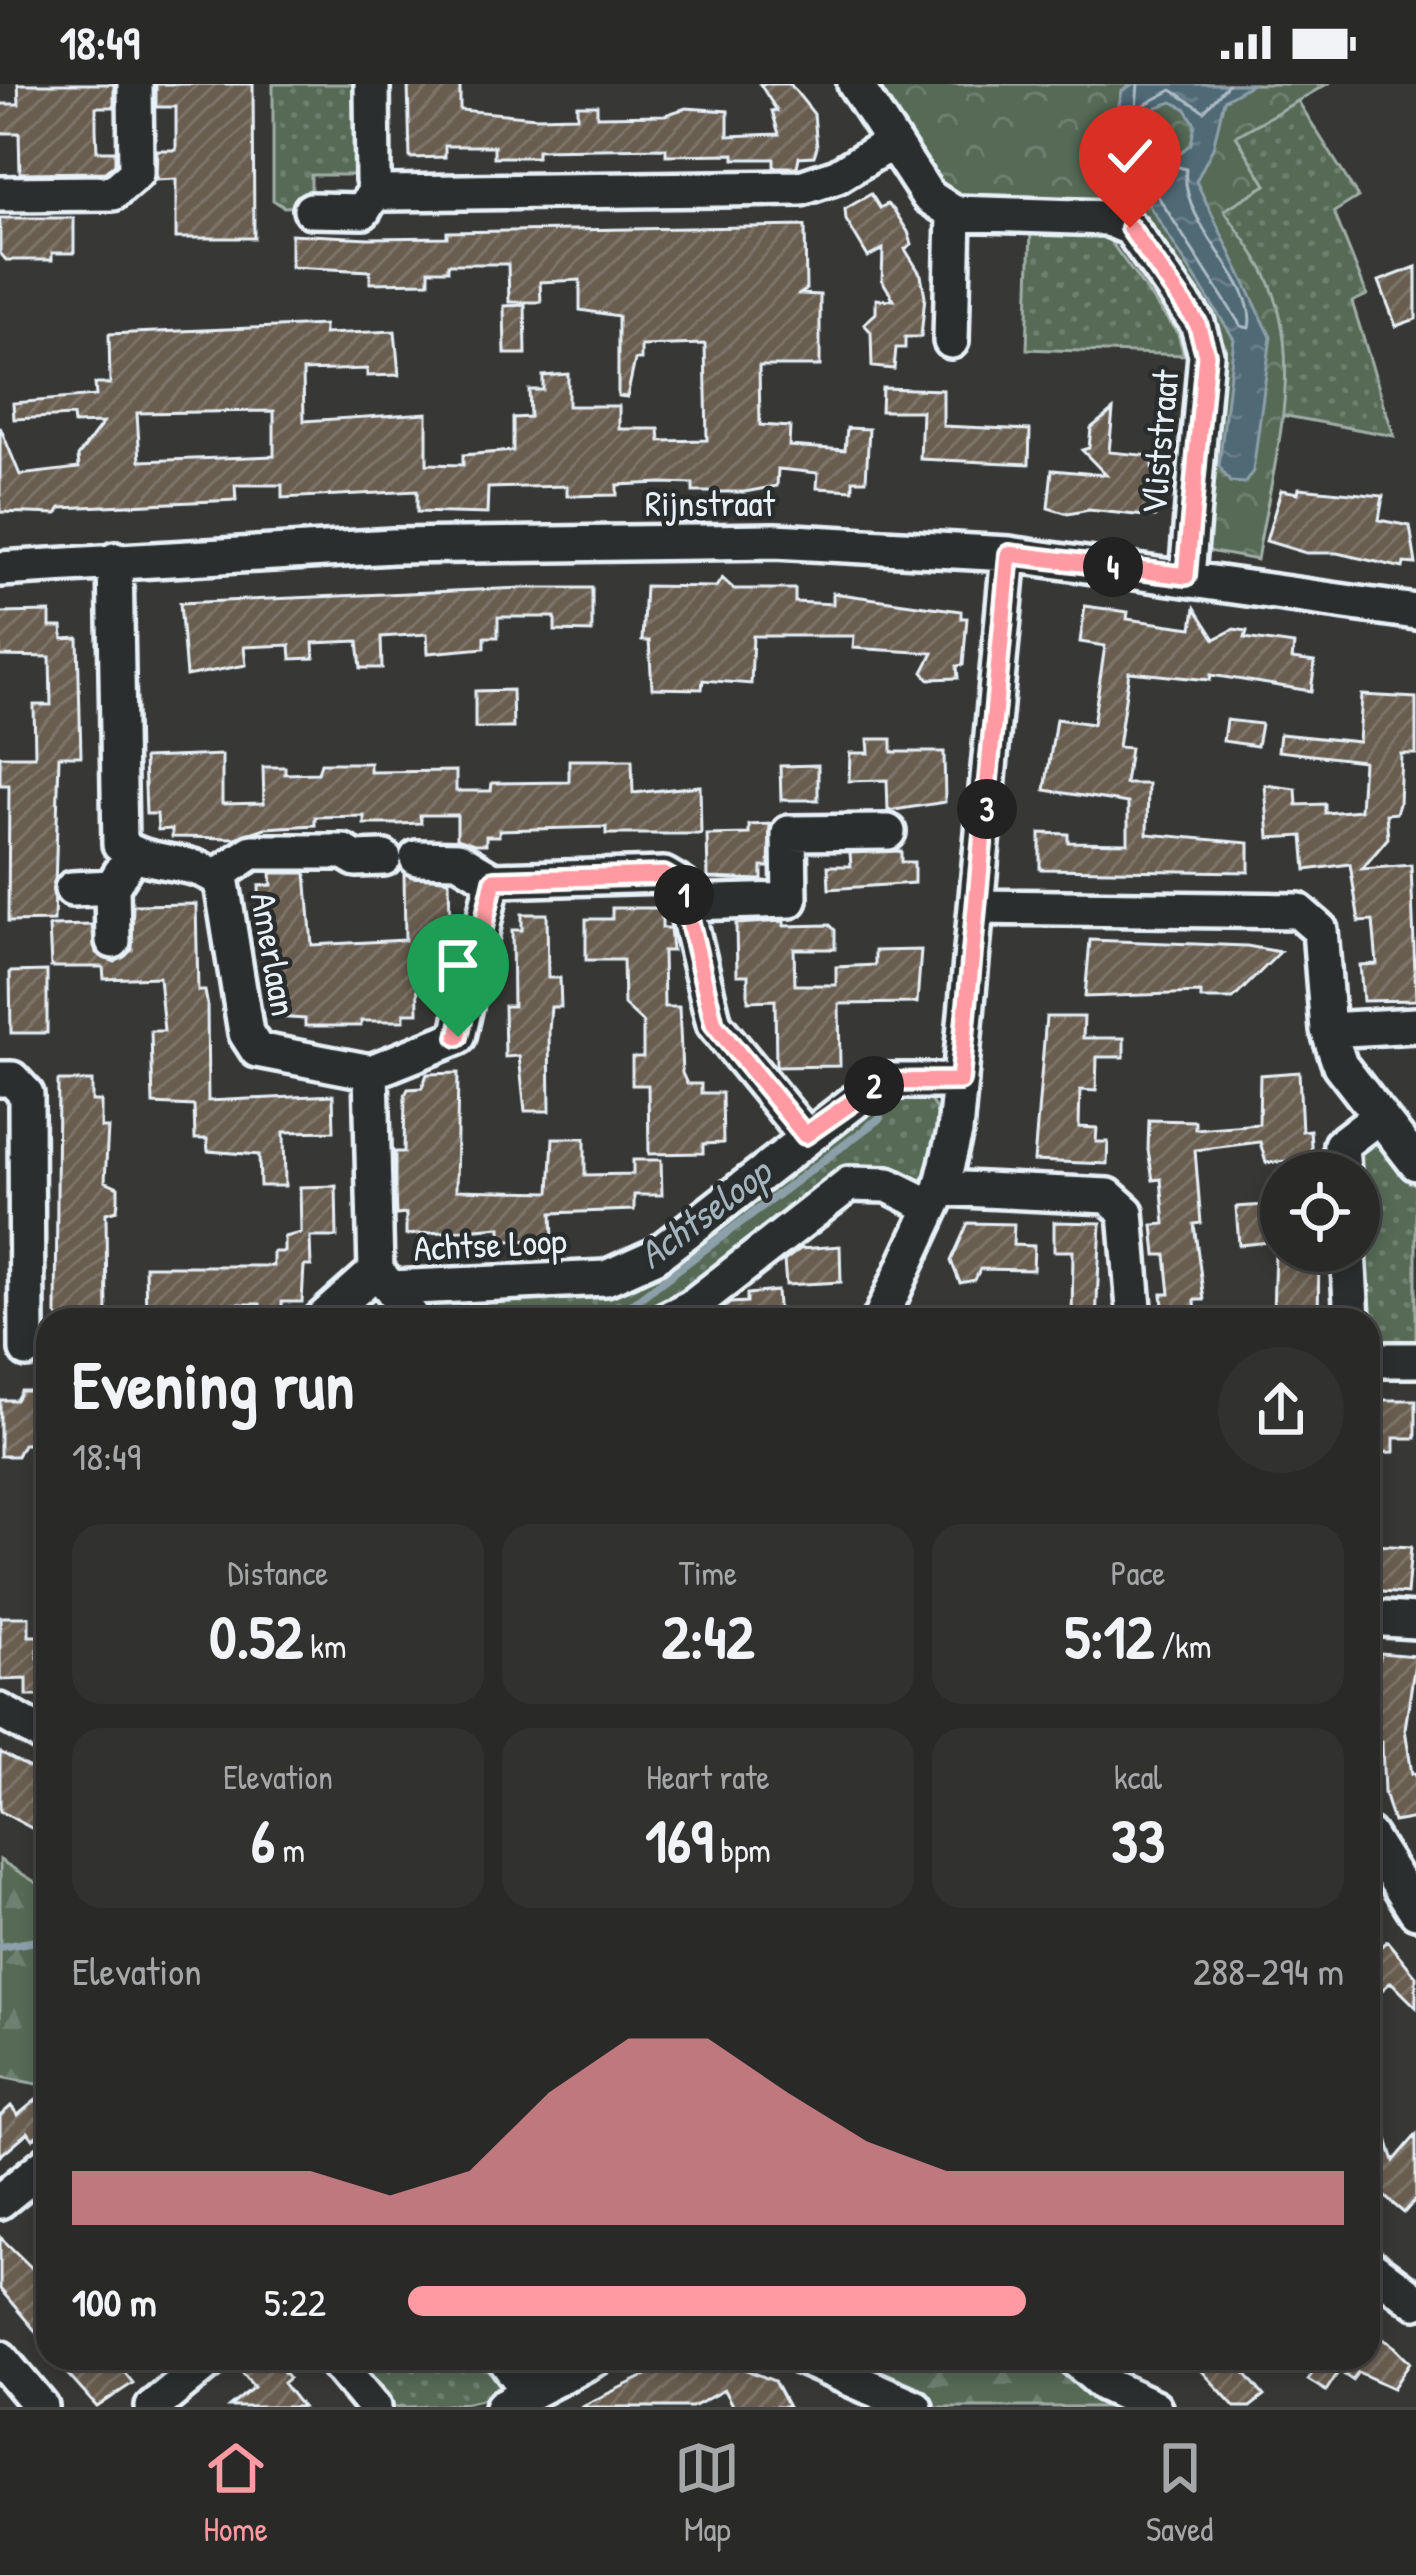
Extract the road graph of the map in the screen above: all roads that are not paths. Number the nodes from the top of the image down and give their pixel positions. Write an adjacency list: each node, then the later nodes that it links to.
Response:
1 (135, 84): 6 (street)
2 (372, 84): 5 (street)
3 (855, 84): 4 (street)
4 (892, 142): 5 (street); 8 (street)
5 (376, 189): 7 (street)
6 (0, 194)
7 (311, 210)
8 (954, 213): 9 (street); 13 (street, Vliststraat)
9 (951, 341)
10 (1009, 554): 11 (street, Rijnstraat); 13 (street, Rijnstraat); 22 (street)
11 (115, 560): 12 (street, Rijnstraat); 16 (street)
12 (0, 569)
13 (1186, 576): 14 (street, Rijnstraat)
14 (1416, 612)
15 (888, 832): 21 (street)
16 (132, 855): 17 (street, Amerlaan); 19 (street)
17 (217, 876): 18 (street); 26 (street, Amerlaan)
18 (494, 880): 21 (street); 26 (street)
19 (112, 887): 20 (street); 23 (street)
20 (72, 889)
21 (686, 903): 30 (street)
22 (977, 907): 25 (street); 28 (street)
23 (112, 941)
24 (1416, 1024): 25 (street)
25 (1328, 1030): 29 (street)
26 (371, 1072): 35 (street)
27 (0, 1079): 42 (street)
28 (960, 1081): 30 (street, Achtse Loop); 33 (street)
29 (1379, 1116): 31 (street); 32 (street)
30 (805, 1135): 35 (street, Achtse Loop)
31 (1342, 1152)
32 (1416, 1163)
33 (937, 1198): 38 (street); 39 (street); 40 (street)
34 (1349, 1272): 41 (street)
35 (384, 1280): 36 (street, Achtse Loop); 37 (street, Achtse Loop)
36 (340, 1308)
37 (405, 1308)
38 (689, 1308)
39 (886, 1308)
40 (1134, 1308)
41 (1351, 1308)
42 (25, 1350)
43 (1380, 1360): 44 (street)
44 (1416, 1360)
45 (1380, 1619): 46 (street)
46 (1416, 1622)
47 (0, 1711): 48 (street)
48 (36, 1731)
49 (1380, 1854): 50 (street)
50 (1416, 1911)
51 (36, 2172): 52 (street)
52 (0, 2201)
53 (1380, 2274): 54 (street)
54 (1416, 2301)
55 (0, 2358): 63 (street)
56 (198, 2370): 64 (street)
57 (343, 2370): 65 (street)
58 (507, 2370): 62 (street)
59 (573, 2370): 62 (street)
60 (830, 2370): 66 (street)
61 (1088, 2370): 67 (street)
62 (516, 2400)
63 (40, 2407)
64 (153, 2407)
65 (374, 2407)
66 (915, 2407)
67 (1154, 2407)

